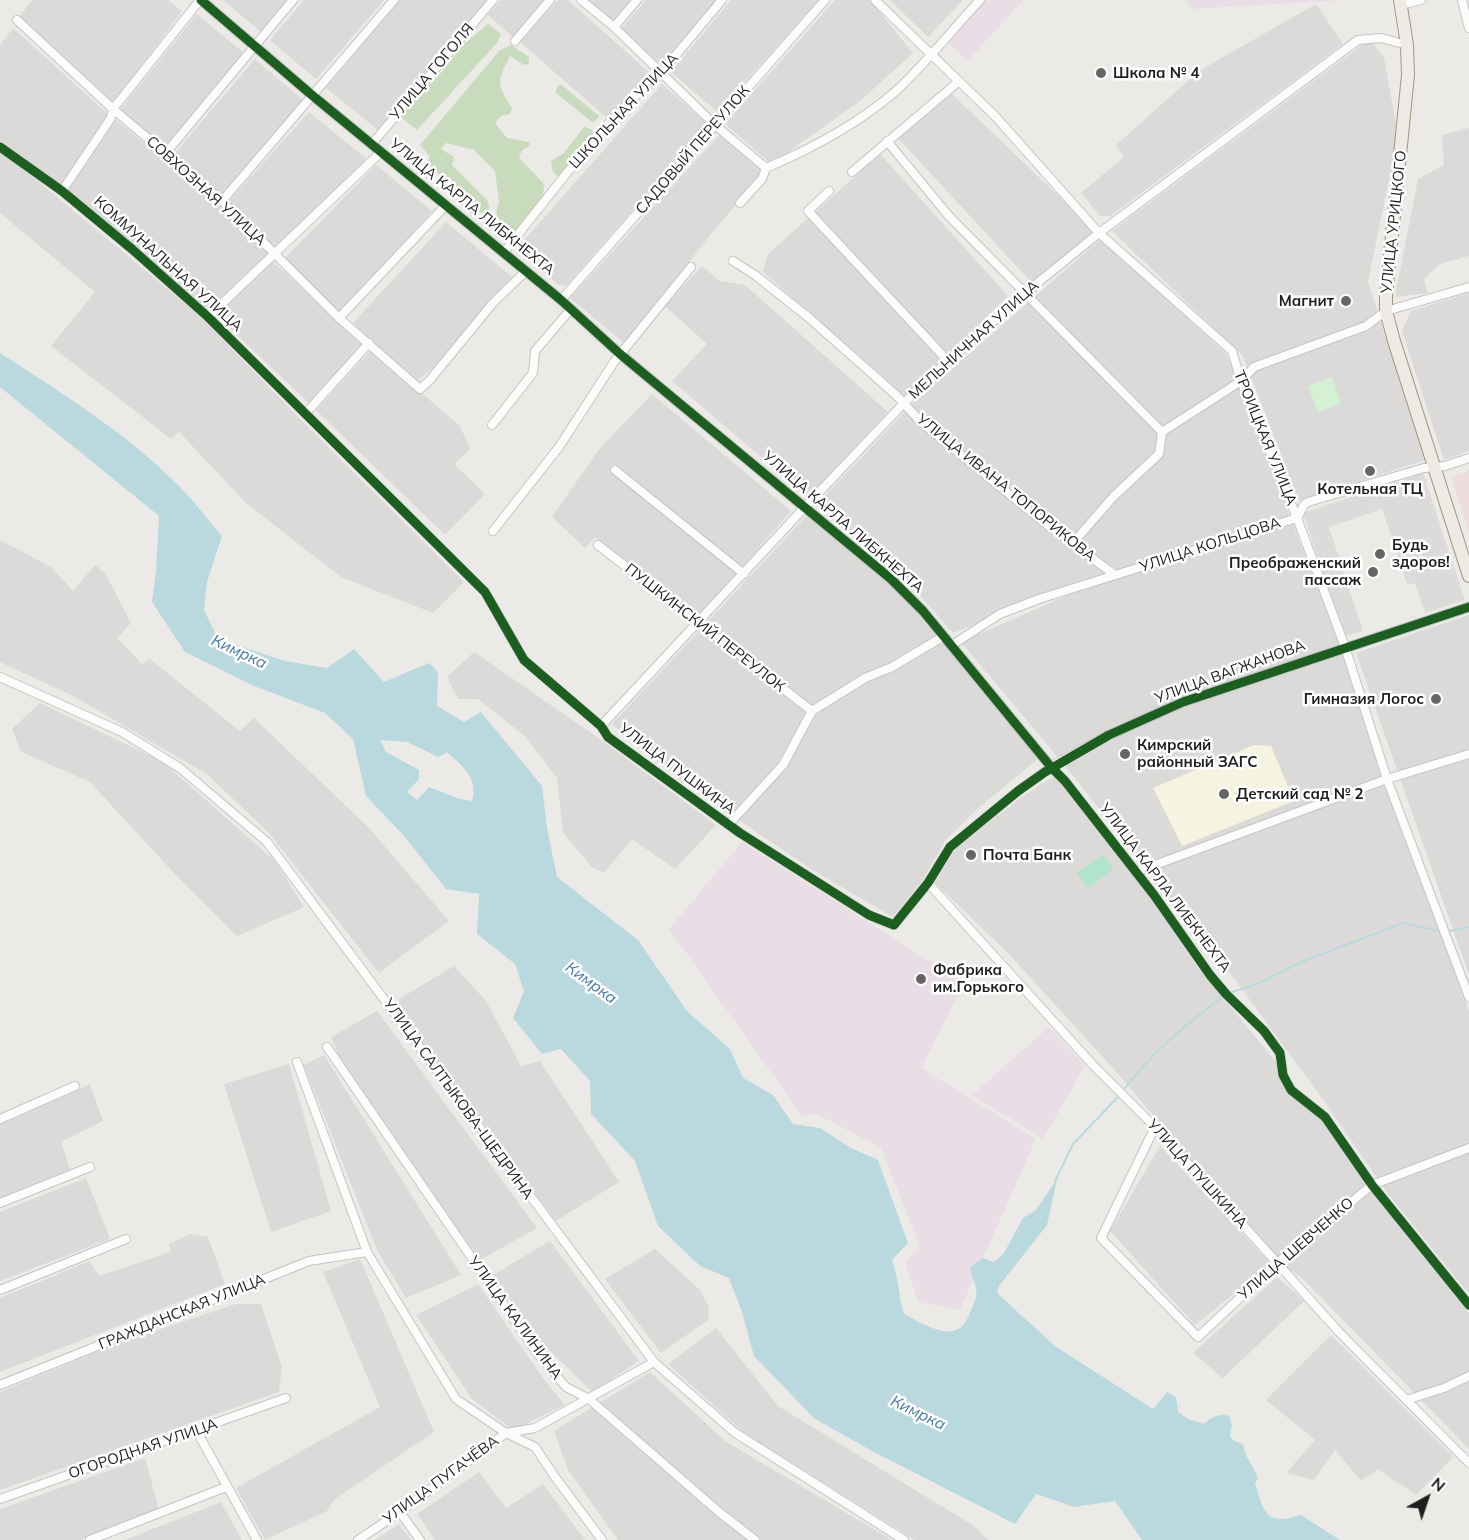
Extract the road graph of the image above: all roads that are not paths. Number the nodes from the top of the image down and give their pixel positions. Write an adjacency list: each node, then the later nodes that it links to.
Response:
1 (200, 0): 20 (street, УЛИЦА КАРЛА ЛИБКНЕХТА); 25 (street)
2 (293, 0): 20 (street)
3 (394, 0): 24 (street)
4 (493, 0): 28 (street, УЛИЦА ГОГОЛЯ)
5 (550, 0): 18 (street)
6 (581, 0): 16 (street)
7 (637, 0): 16 (street)
8 (722, 0): 22 (street, ШКОЛЬНАЯ УЛИЦА)
9 (825, 0): 26 (street, САДОВЫЙ ПЕРЕУЛОК)
10 (875, 0): 21 (street, ТРОИЦКАЯ УЛИЦА)
11 (980, 0): 21 (street)
12 (1421, 0): 14 (street)
13 (1462, 0): 17 (street)
14 (1400, 3): 19 (main road, УЛИЦА УРИЦКОГО)
15 (16, 20): 25 (street, СОВХОЗНАЯ УЛИЦА)
16 (614, 27): 22 (street)
17 (1469, 28)
18 (515, 41)
19 (1407, 45): 39 (street, МЕЛЬНИЧНАЯ УЛИЦА); 49 (main road, УЛИЦА УРИЦКОГО)
20 (256, 47): 24 (street, УЛИЦА КАРЛА ЛИБКНЕХТА); 31 (street)
21 (931, 55): 23 (street, ТРОИЦКАЯ УЛИЦА); 32 (street)
22 (660, 74): 26 (street); 40 (street, ШКОЛЬНАЯ УЛИЦА)
23 (958, 82): 27 (street); 39 (street, ТРОИЦКАЯ УЛИЦА)
24 (313, 96): 28 (street, УЛИЦА КАРЛА ЛИБКНЕХТА); 36 (street)
25 (113, 109): 31 (street, СОВХОЗНАЯ УЛИЦА); 34 (street)
26 (715, 125): 32 (street); 47 (street, САДОВЫЙ ПЕРЕУЛОК)
27 (887, 141): 33 (street); 46 (street)
28 (372, 144): 30 (street, УЛИЦА КАРЛА ЛИБКНЕХТА)
29 (0, 147): 34 (street, КОММУНАЛЬНАЯ УЛИЦА)
30 (381, 152): 38 (street, УЛИЦА КАРЛА ЛИБКНЕХТА); 41 (street)
31 (165, 154): 36 (street, СОВХОЗНАЯ УЛИЦА)
32 (766, 168): 37 (street)
33 (852, 172)
34 (62, 191): 50 (street, КОММУНАЛЬНАЯ УЛИЦА)
35 (829, 191): 54 (street)
36 (222, 201): 41 (street, СОВХОЗНАЯ УЛИЦА)
37 (740, 203)
38 (447, 205): 40 (street, УЛИЦА КАРЛА ЛИБКНЕХТА); 51 (street)
39 (1099, 233): 46 (street, МЕЛЬНИЧНАЯ УЛИЦА); 55 (street, ТРОИЦКАЯ УЛИЦА)
40 (504, 252): 44 (street, УЛИЦА КАРЛА ЛИБКНЕХТА)
41 (275, 254): 50 (street); 51 (street, СОВХОЗНАЯ УЛИЦА)
42 (733, 261): 56 (street, УЛИЦА ИВАНА ТОПОРИКОВА)
43 (691, 267): 53 (street)
44 (526, 271): 47 (street, УЛИЦА КАРЛА ЛИБКНЕХТА); 52 (street, СОВХОЗНАЯ УЛИЦА)
45 (1469, 287): 49 (street)
46 (1024, 294): 54 (street, МЕЛЬНИЧНАЯ УЛИЦА); 59 (street)
47 (561, 300): 48 (street, УЛИЦА КАРЛА ЛИБКНЕХТА)
48 (571, 309): 53 (street, УЛИЦА КАРЛА ЛИБКНЕХТА); 58 (street)
49 (1386, 311): 55 (street); 61 (main road, УЛИЦА УРИЦКОГО)
50 (208, 317): 57 (street, КОММУНАЛЬНАЯ УЛИЦА)
51 (339, 318): 52 (street, СОВХОЗНАЯ УЛИЦА)
52 (369, 343): 57 (street)
53 (620, 354): 63 (street, УЛИЦА КАРЛА ЛИБКНЕХТА); 65 (street)
54 (948, 362): 56 (street, МЕЛЬНИЧНАЯ УЛИЦА)
55 (1241, 381): 59 (street); 64 (street, ТРОИЦКАЯ УЛИЦА)
56 (904, 403): 63 (street, МЕЛЬНИЧНАЯ УЛИЦА); 66 (street, УЛИЦА ИВАНА ТОПОРИКОВА)
57 (306, 413): 78 (street, УЛИЦА ПУШКИНА)
58 (492, 425)
59 (1162, 432): 66 (street)
60 (1469, 458): 61 (street, УЛИЦА КОЛЬЦОВА)
61 (1435, 467): 64 (street, УЛИЦА КОЛЬЦОВА); 70 (main road, УЛИЦА УРИЦКОГО)
62 (615, 470): 68 (street)
63 (805, 507): 68 (street, МЕЛЬНИЧНАЯ УЛИЦА); 73 (street, УЛИЦА КАРЛА ЛИБКНЕХТА)
64 (1297, 518): 69 (street, УЛИЦА КОЛЬЦОВА); 75 (street, ТРОИЦКАЯ УЛИЦА)
65 (493, 531)
66 (1073, 543): 69 (street, УЛИЦА ИВАНА ТОПОРИКОВА)
67 (598, 545): 72 (street, ПУШКИНСКИЙ ПЕРЕУЛОК)
68 (744, 574): 72 (street, МЕЛЬНИЧНАЯ УЛИЦА)
69 (1115, 575): 74 (street, УЛИЦА КОЛЬЦОВА)
70 (1469, 576)
71 (1469, 607): 75 (street, УЛИЦА ВАГЖАНОВА)
72 (699, 623): 77 (street, ПУШКИНСКИЙ ПЕРЕУЛОК); 78 (street, МЕЛЬНИЧНАЯ УЛИЦА)
73 (944, 636): 74 (street, УЛИЦА КАРЛА ЛИБКНЕХТА); 77 (street)
74 (952, 645): 80 (street, УЛИЦА КАРЛА ЛИБКНЕХТА)
75 (1345, 647): 80 (street, УЛИЦА ВАГЖАНОВА); 81 (street, ТРОИЦКАЯ УЛИЦА)
76 (0, 677): 101 (street, УЛИЦА САЛТЫКОВА-ЩЕДРИНА)
77 (812, 711): 82 (street)
78 (601, 726): 82 (street, УЛИЦА ПУШКИНА)
79 (1469, 754): 81 (street)
80 (1051, 767): 83 (street, УЛИЦА КАРЛА ЛИБКНЕХТА); 84 (street, УЛИЦА ВАГЖАНОВА)
81 (1387, 779): 83 (street); 86 (street, ТРОИЦКАЯ УЛИЦА)
82 (728, 825): 85 (street, УЛИЦА ПУШКИНА)
83 (1136, 872): 94 (street, УЛИЦА КАРЛА ЛИБКНЕХТА)
84 (928, 883): 85 (street, УЛИЦА ВАГЖАНОВА); 91 (street, УЛИЦА ПУШКИНА)
85 (894, 925)
86 (1469, 997)
87 (327, 1047): 105 (street, УЛИЦА КАЛИНИНА)
88 (297, 1062): 97 (street)
89 (75, 1086): 90 (street)
90 (0, 1119)
91 (1155, 1127): 98 (street, УЛИЦА ПУШКИНА); 98 (street, УЛИЦА ШЕВЧЕНКО)
92 (1469, 1148): 94 (street, УЛИЦА ШЕВЧЕНКО)
93 (90, 1167): 95 (street)
94 (1372, 1185): 98 (street, УЛИЦА ШЕВЧЕНКО); 100 (street, УЛИЦА КАРЛА ЛИБКНЕХТА)
95 (0, 1203)
96 (126, 1239): 99 (street)
97 (367, 1252): 103 (street, ГРАЖДАНСКАЯ УЛИЦА); 108 (street)
98 (1277, 1263): 106 (street, УЛИЦА ПУШКИНА)
99 (0, 1290)
100 (1469, 1305)
101 (654, 1362): 105 (street, УЛИЦА ПУГАЧЁВА); 119 (street, УЛИЦА САЛТЫКОВА-ЩЕДРИНА)
102 (1469, 1376): 106 (street)
103 (0, 1385)
104 (286, 1398): 107 (street, ОГОРОДНАЯ УЛИЦА)
105 (589, 1399): 108 (street, УЛИЦА ПУГАЧЁВА); 118 (street, УЛИЦА КАЛИНИНА)
106 (1406, 1400): 109 (street, УЛИЦА ПУШКИНА)
107 (196, 1430): 110 (street); 111 (street, ОГОРОДНАЯ УЛИЦА)
108 (506, 1433): 112 (street, УЛИЦА ПУГАЧЁВА); 117 (street)
109 (1469, 1463)
110 (226, 1487): 113 (street); 114 (street)
111 (0, 1499)
112 (400, 1512): 115 (street, УЛИЦА ПУГАЧЁВА); 116 (street)
113 (90, 1540)
114 (257, 1540)
115 (358, 1540)
116 (420, 1540)
117 (602, 1540)
118 (755, 1540)
119 (904, 1540)

